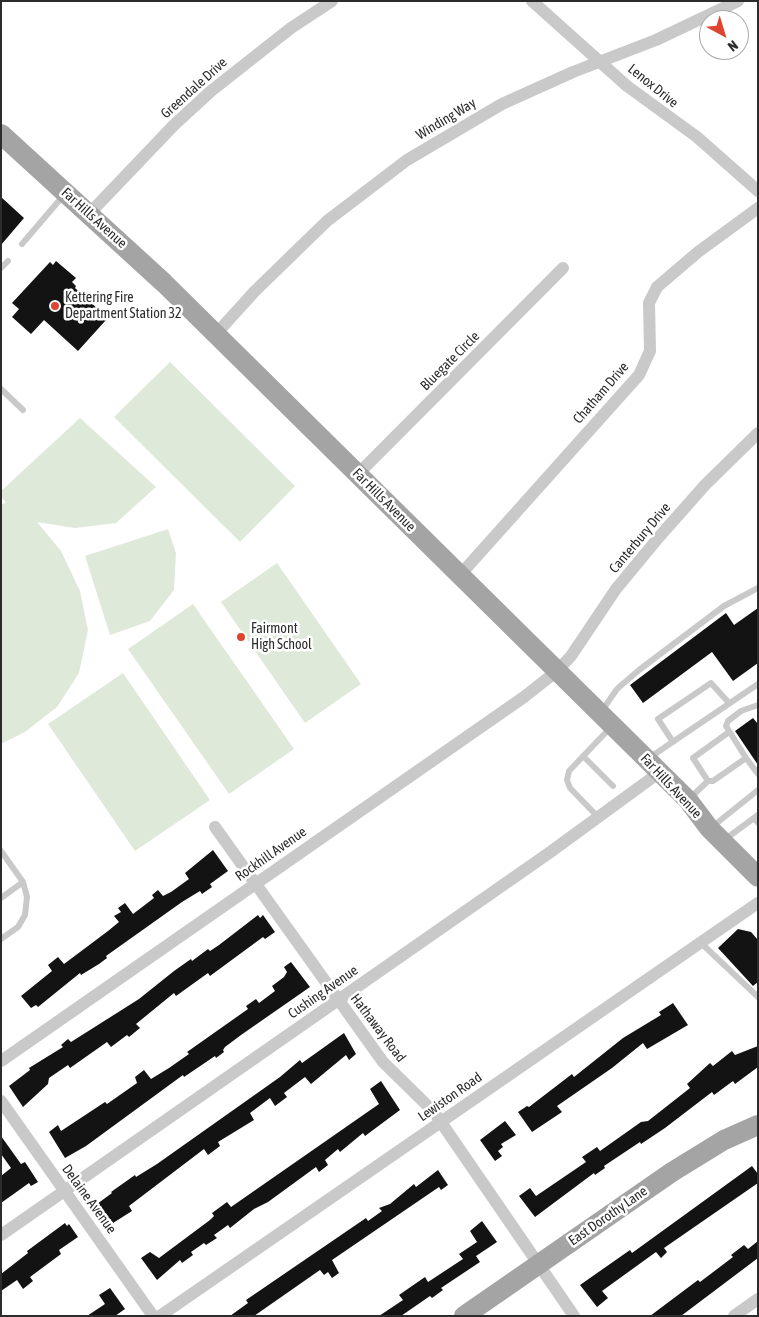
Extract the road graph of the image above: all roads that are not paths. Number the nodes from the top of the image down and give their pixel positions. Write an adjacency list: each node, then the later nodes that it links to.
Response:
1 (332, 1): 9 (street, Greendale Drive)
2 (532, 1): 4 (street, Lenox Drive)
3 (738, 1): 4 (street, Winding Way)
4 (599, 62): 6 (street, Lenox Drive); 14 (street, Winding Way)
5 (1, 134): 7 (main road, Far Hills Avenue)
6 (758, 191)
7 (66, 192): 9 (main road, Far Hills Avenue); 10 (lane)
8 (758, 208): 19 (street, Chatham Drive)
9 (89, 214): 14 (main road, Far Hills Avenue)
10 (22, 244)
11 (8, 261): 12 (lane)
12 (1, 268)
13 (563, 268): 18 (street, Bluegate Circle)
14 (216, 334): 18 (main road, Far Hills Avenue)
15 (1, 389): 16 (lane)
16 (23, 410)
17 (758, 433): 21 (street, Canterbury Drive)
18 (358, 474): 19 (main road, Far Hills Avenue)
19 (460, 575): 21 (main road, Far Hills Avenue)
20 (758, 588): 25 (lane)
21 (557, 671): 25 (main road, Far Hills Avenue); 43 (street, Rockhill Avenue)
22 (758, 684): 23 (lane)
23 (729, 703): 27 (lane); 27 (lane)
24 (758, 706): 26 (lane)
25 (606, 719): 28 (lane); 30 (main road, Far Hills Avenue)
26 (729, 732): 29 (lane); 32 (lane)
27 (673, 742): 30 (lane)
28 (583, 756): 33 (lane); 36 (lane)
29 (746, 758): 31 (lane); 32 (lane)
30 (654, 766): 35 (main road, Far Hills Avenue); 36 (street, Cushing Avenue)
31 (758, 774)
32 (708, 780): 35 (lane)
33 (613, 786)
34 (758, 790): 39 (lane)
35 (688, 800): 39 (main road, Far Hills Avenue)
36 (599, 818): 49 (street, Cushing Avenue)
37 (756, 819): 39 (lane)
38 (215, 827): 43 (street, Hathaway Road)
39 (716, 835): 41 (main road, Far Hills Avenue)
40 (1, 851): 42 (lane)
41 (758, 876)
42 (23, 882): 44 (lane); 46 (lane)
43 (256, 883): 49 (street, Hathaway Road); 50 (street, Rockhill Avenue)
44 (1, 898)
45 (758, 903): 47 (street, Lewiston Road)
46 (1, 939)
47 (701, 943): 48 (lane); 52 (street, Lewiston Road)
48 (758, 997)
49 (338, 1000): 52 (street, Hathaway Road); 54 (street, Cushing Avenue)
50 (1, 1061)
51 (1, 1101): 54 (street, Delaine Avenue)
52 (441, 1122): 56 (street, Hathaway Road); 59 (street, Lewiston Road)
53 (758, 1125): 56 (main road, East Dorothy Lane)
54 (64, 1190): 55 (street, Cushing Avenue); 58 (street, Delaine Avenue)
55 (1, 1235)
56 (538, 1264): 60 (main road, East Dorothy Lane); 61 (street, Hathaway Road)
57 (758, 1299): 62 (street)
58 (153, 1316)
59 (160, 1316)
60 (464, 1316)
61 (574, 1316)
62 (734, 1316)

